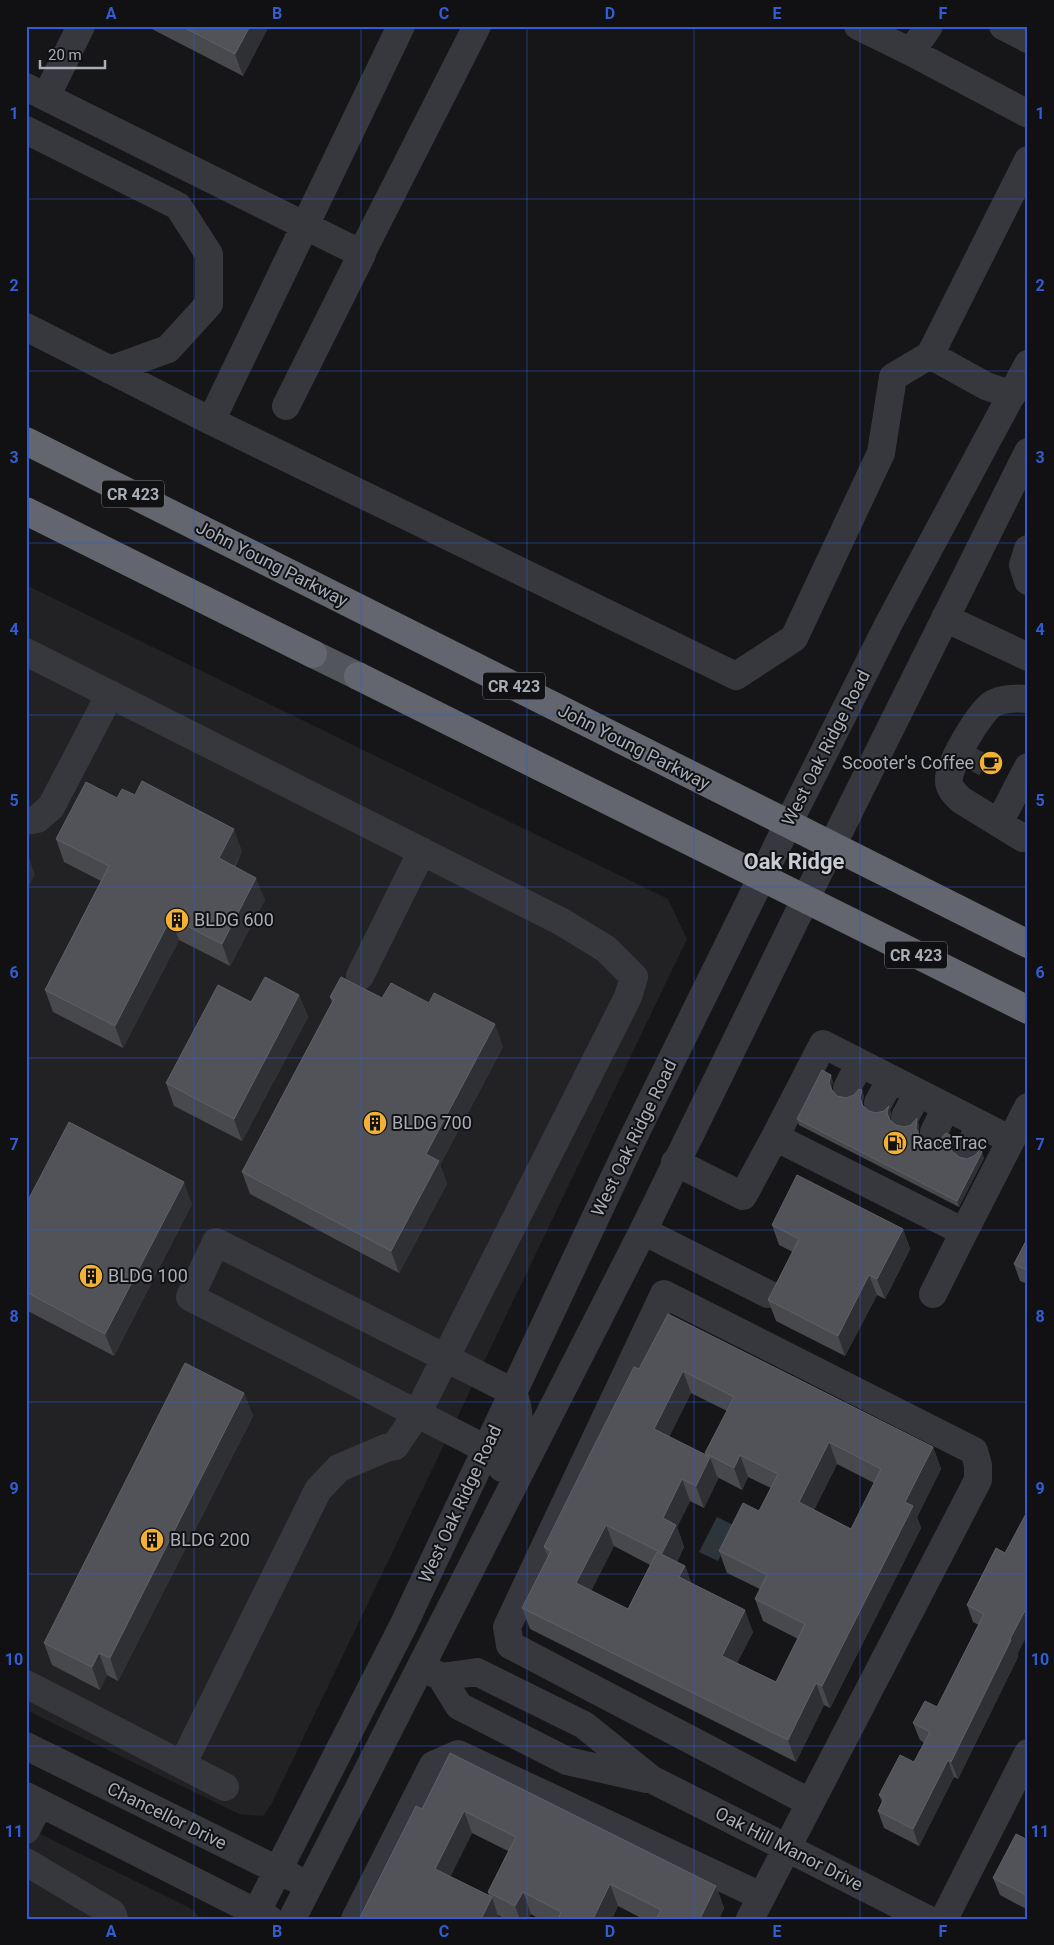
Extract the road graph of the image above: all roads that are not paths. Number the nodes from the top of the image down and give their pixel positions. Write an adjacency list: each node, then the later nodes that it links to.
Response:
1 (82, 26): 9 (street)
2 (402, 26): 13 (street)
3 (477, 26): 14 (street)
4 (858, 26): 8 (street)
5 (929, 26): 8 (street)
6 (1003, 26): 7 (street)
7 (1028, 39)
8 (911, 52): 10 (street)
9 (36, 92): 13 (street)
10 (1028, 114)
11 (26, 130): 18 (street)
12 (1028, 160): 16 (street)
13 (305, 226): 14 (street); 21 (street)
14 (362, 254): 20 (street)
15 (26, 327): 18 (street)
16 (930, 356): 19 (street); 21 (street)
17 (1028, 364): 19 (street, West Oak Ridge Road)
18 (110, 370): 21 (street)
19 (1012, 395): 39 (street, West Oak Ridge Road)
20 (286, 406)
21 (211, 421)
22 (26, 441): 39 (highway, John Young Parkway / CR 423)
23 (1028, 452): 27 (street, West Oak Ridge Road)
24 (26, 511): 29 (highway, CR 423)
25 (1028, 548): 26 (street)
26 (1028, 581)
27 (945, 618): 30 (street); 41 (street, West Oak Ridge Road)
28 (26, 652): 32 (street)
29 (313, 654): 31 (main road, CR 423)
30 (1028, 657)
31 (358, 676): 43 (highway, CR 423)
32 (110, 694): 37 (street); 42 (street)
33 (1028, 699): 36 (street)
34 (1028, 717): 36 (street)
35 (1028, 767): 38 (street)
36 (961, 800): 38 (street)
37 (26, 821)
38 (999, 823): 40 (street)
39 (788, 824): 41 (highway, John Young Parkway / CR 423); 43 (street, West Oak Ridge Road)
40 (1026, 835)
41 (832, 846): 44 (street, West Oak Ridge Road); 45 (highway, John Young Parkway / CR 423)
42 (422, 851): 46 (street); 66 (street)
43 (761, 878): 44 (highway, CR 423); 67 (street, West Oak Ridge Road)
44 (804, 900): 47 (highway, CR 423); 61 (street, West Oak Ridge Road)
45 (1028, 944)
46 (360, 976)
47 (1028, 1010)
48 (860, 1063): 49 (street); 50 (street); 58 (street)
49 (891, 1079): 51 (street); 52 (street)
50 (847, 1088)
51 (918, 1092): 53 (street); 55 (street)
52 (878, 1104)
53 (946, 1107): 56 (street); 57 (street)
54 (1028, 1107): 59 (street)
55 (905, 1117)
56 (981, 1124): 59 (street); 60 (street)
57 (934, 1132)
58 (775, 1137): 61 (street); 63 (street)
59 (1011, 1140): 63 (street)
60 (968, 1149)
61 (675, 1162): 62 (street, West Oak Ridge Road)
62 (643, 1231): 64 (street); 70 (street, West Oak Ridge Road)
63 (964, 1232): 65 (street)
64 (768, 1294)
65 (933, 1294)
66 (444, 1358): 67 (street); 68 (street); 68 (street)
67 (513, 1392): 69 (street, West Oak Ridge Road); 70 (street)
68 (417, 1414): 69 (street); 74 (street)
69 (486, 1449): 82 (street, West Oak Ridge Road)
70 (431, 1672): 75 (street, Oak Hill Manor Drive); 75 (street, Oak Hill Manor Drive); 83 (street, West Oak Ridge Road)
71 (26, 1684): 74 (street)
72 (26, 1746): 82 (street, Chancellor Drive)
73 (1028, 1753): 90 (street)
74 (182, 1765): 76 (street)
75 (650, 1780): 80 (street, Oak Hill Manor Drive)
76 (225, 1787)
77 (33, 1800): 79 (street); 85 (street)
78 (809, 1802): 78 (street); 80 (street)
79 (26, 1830)
80 (786, 1847): 84 (street); 89 (street, Oak Hill Manor Drive)
81 (26, 1862): 86 (street)
82 (278, 1871): 83 (street, Chancellor Drive); 85 (street, West Oak Ridge Road)
83 (309, 1886): 87 (street, West Oak Ridge Road)
84 (755, 1908): 88 (street)
85 (260, 1917)
86 (114, 1919)
87 (292, 1919)
88 (355, 1919)
89 (927, 1919)
90 (944, 1919)

